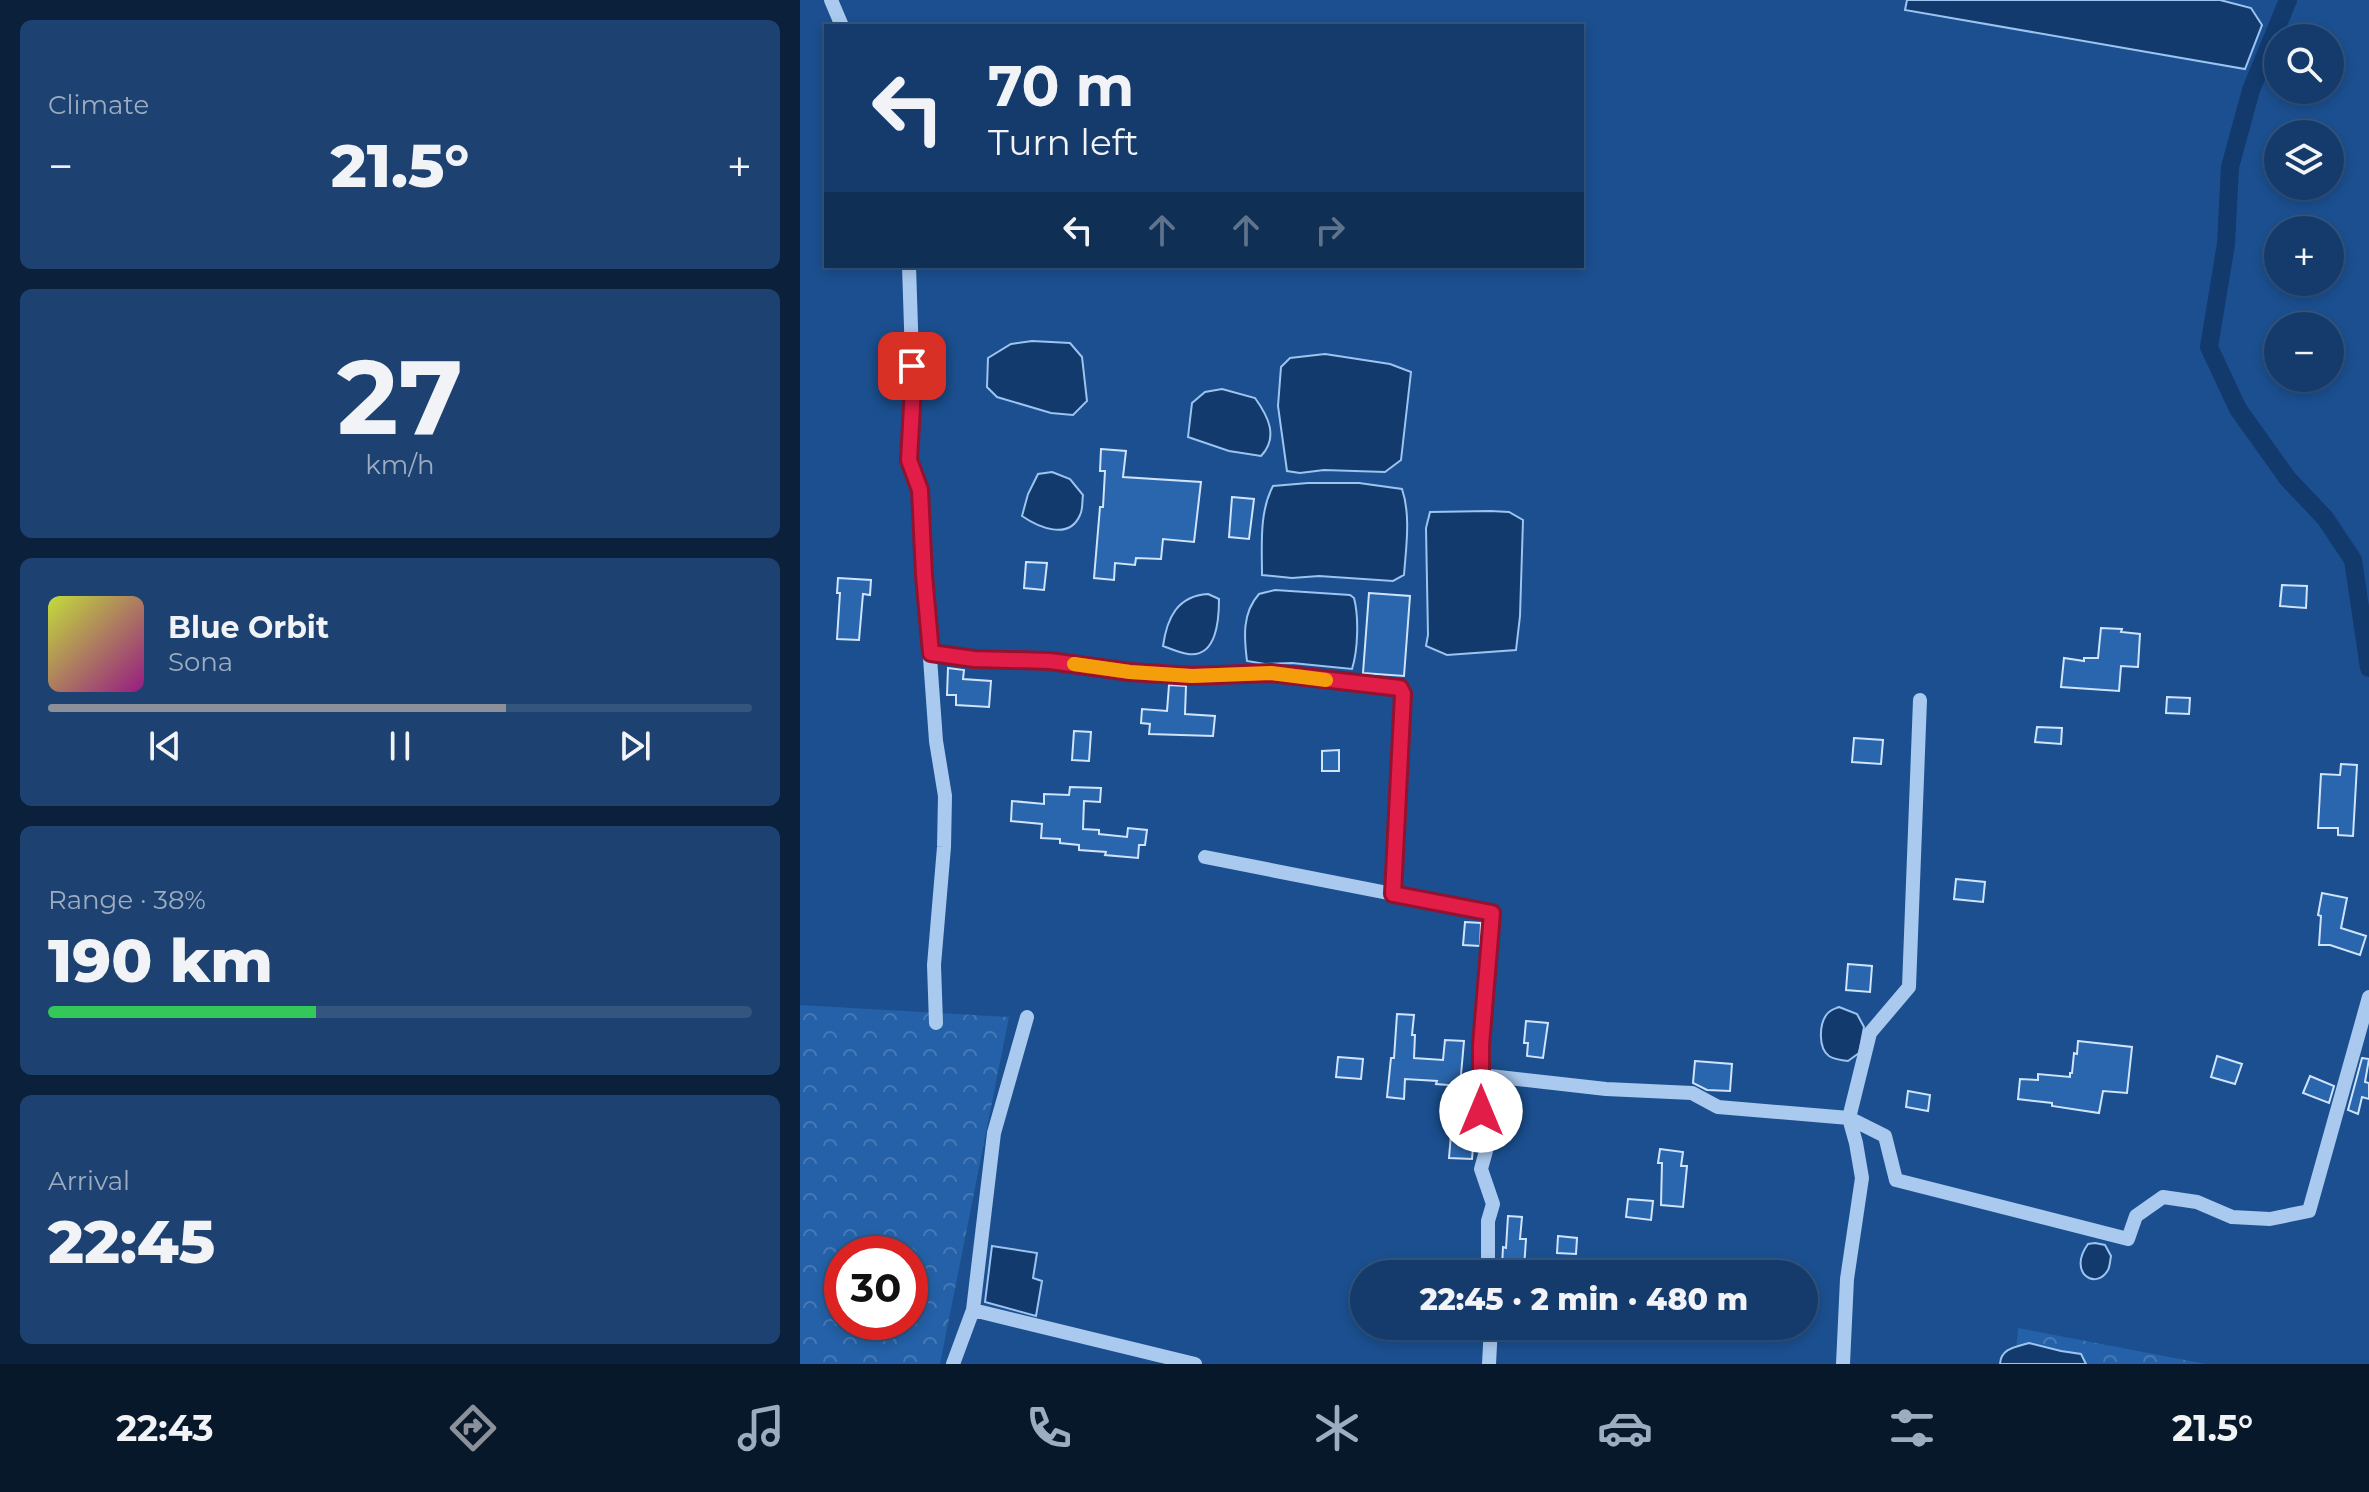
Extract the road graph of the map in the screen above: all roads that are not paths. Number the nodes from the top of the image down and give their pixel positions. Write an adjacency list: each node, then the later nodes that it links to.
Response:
1 (831, 0): 2 (street)
2 (841, 24)
3 (909, 268): 4 (street)
4 (931, 653): 7 (street); 10 (street)
5 (1920, 700): 12 (street)
6 (1205, 857): 7 (street)
7 (1393, 894): 11 (street)
8 (2369, 997): 12 (street)
9 (1027, 1017): 14 (street)
10 (936, 1023)
11 (1481, 1075): 12 (street); 13 (street)
12 (1849, 1118): 19 (street)
13 (1488, 1260)
14 (973, 1310): 16 (street); 17 (street)
15 (1490, 1340): 18 (street)
16 (953, 1364)
17 (1195, 1364)
18 (1489, 1364)
19 (1843, 1364)

